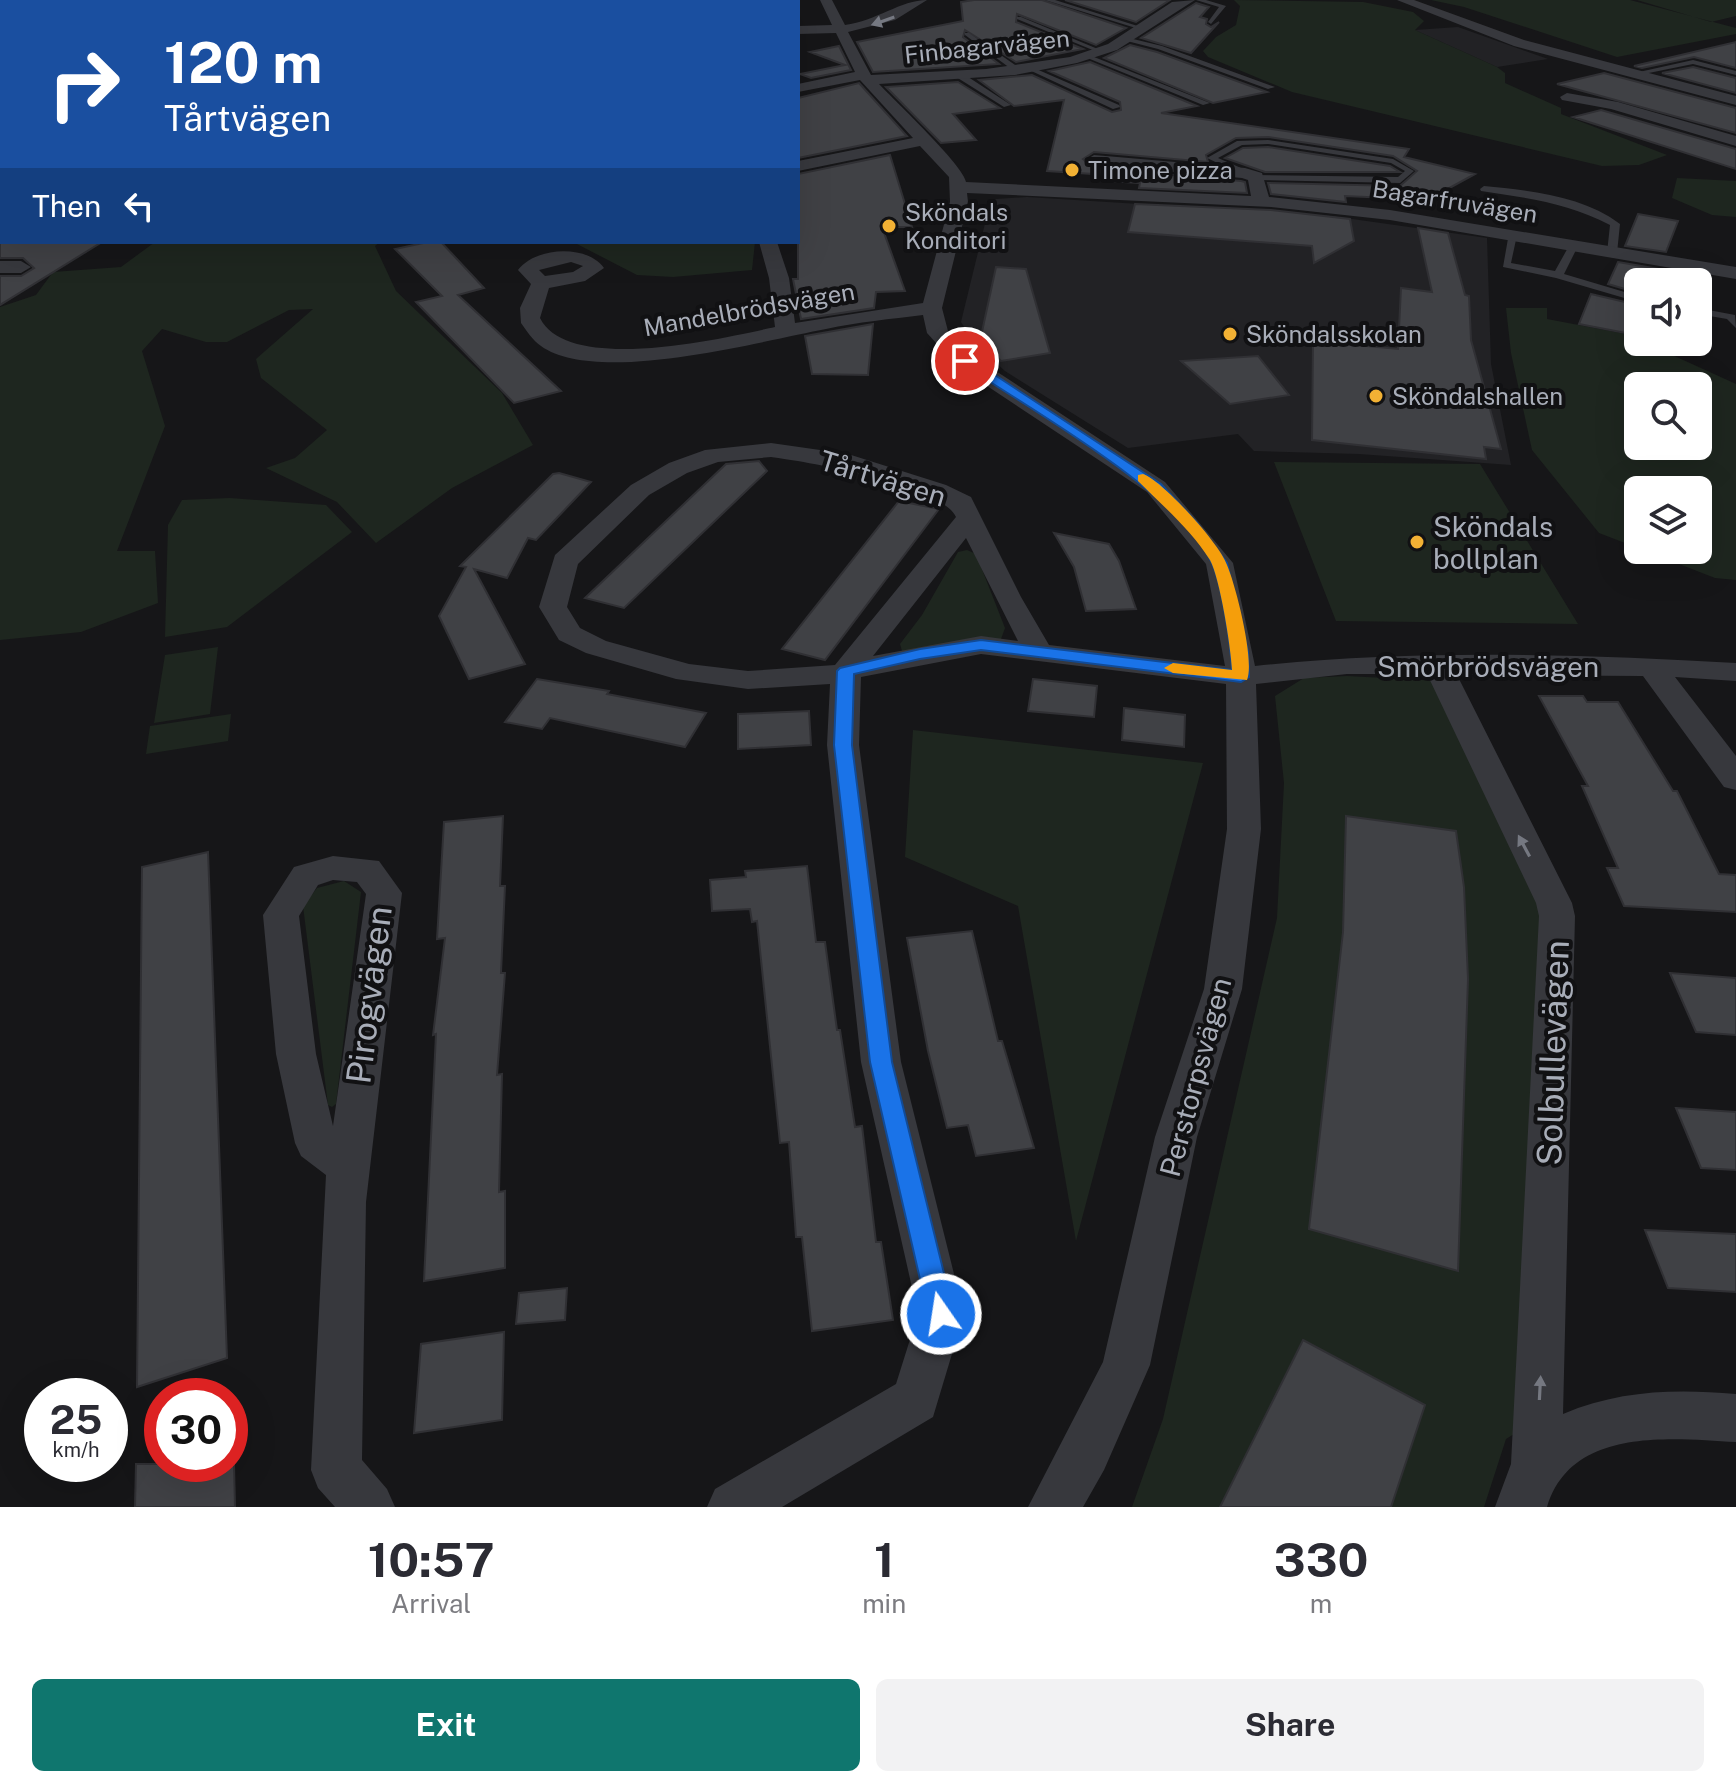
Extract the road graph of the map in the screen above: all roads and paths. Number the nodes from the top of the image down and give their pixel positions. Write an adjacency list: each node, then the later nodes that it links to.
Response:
1 (826, 0): 12 (street)
2 (921, 0): 12 (street, one-way to 12)
3 (1048, 0): 11 (lane)
4 (1149, 0): 8 (lane)
5 (1189, 0): 8 (street, Finbagarvägen)
6 (1199, 0): 10 (lane)
7 (1403, 0): 21 (street)
8 (1171, 5): 11 (street, Finbagarvägen)
9 (1019, 18): 16 (lane)
10 (1211, 22)
11 (1141, 28): 15 (street, Finbagarvägen)
12 (841, 29): 13 (street); 22 (street)
13 (800, 30)
14 (967, 34): 18 (lane)
15 (1129, 40): 16 (street, Finbagarvägen); 23 (lane)
16 (1102, 52): 17 (street, Finbagarvägen)
17 (1087, 56): 18 (street, Finbagarvägen); 27 (lane)
18 (1022, 68): 19 (street, Finbagarvägen); 29 (lane)
19 (956, 73): 22 (street, Finbagarvägen); 28 (lane)
20 (1736, 73): 21 (lane)
21 (1634, 74): 26 (street)
22 (866, 78): 24 (street, Finbagarvägen); 30 (street)
23 (1271, 87)
24 (800, 88)
25 (1567, 97): 31 (street)
26 (1734, 100)
27 (1206, 103)
28 (1007, 105)
29 (1116, 107)
30 (926, 140): 33 (street); 35 (street)
31 (1736, 141)
32 (1094, 160): 34 (street)
33 (800, 166)
34 (1251, 175): 34 (lane); 37 (street)
35 (960, 187): 37 (street, Bagarfruvägen); 50 (street)
36 (1484, 189): 41 (lane)
37 (1261, 201): 38 (street, Bagarfruvägen)
38 (1512, 235): 40 (street, Bagarfruvägen); 47 (lane)
39 (769, 244): 53 (street)
40 (1573, 246): 41 (street, Bagarfruvägen); 47 (lane)
41 (1612, 253): 43 (street, Bagarfruvägen)
42 (1736, 257): 43 (street, Bagarfruvägen)
43 (1640, 259): 46 (street, Bagarfruvägen)
44 (0, 267): 45 (street)
45 (21, 267)
46 (1736, 273)
47 (1558, 275): 49 (lane)
48 (541, 283): 53 (street, Mandelbrödsvägen)
49 (1624, 295)
50 (932, 308): 53 (street, Mandelbrödsvägen); 60 (street, Perstorpsvägen)
51 (1712, 314): 52 (lane)
52 (1736, 325)
53 (786, 330)
54 (970, 516): 55 (street, Tårtvägen); 58 (street, Tårtvägen); 58 (street, Tårtvägen)
55 (1038, 650): 58 (street, Tårtvägen); 60 (street, Tårtvägen)
56 (1438, 667): 57 (street, Smörbrödsvägen); 60 (street, Smörbrödsvägen); 64 (street, Solbullevägen, one-way to 56)
57 (1652, 667): 59 (street, Smörbrödsvägen); 61 (street)
58 (846, 671): 66 (street)
59 (1736, 672)
60 (1241, 677): 67 (street, Perstorpsvägen)
61 (1736, 779)
62 (348, 1168): 62 (street, Pirogvägen); 65 (street, Pirogvägen)
63 (1736, 1418): 64 (street)
64 (1528, 1487)
65 (369, 1507)
66 (733, 1507)
67 (1054, 1507)

